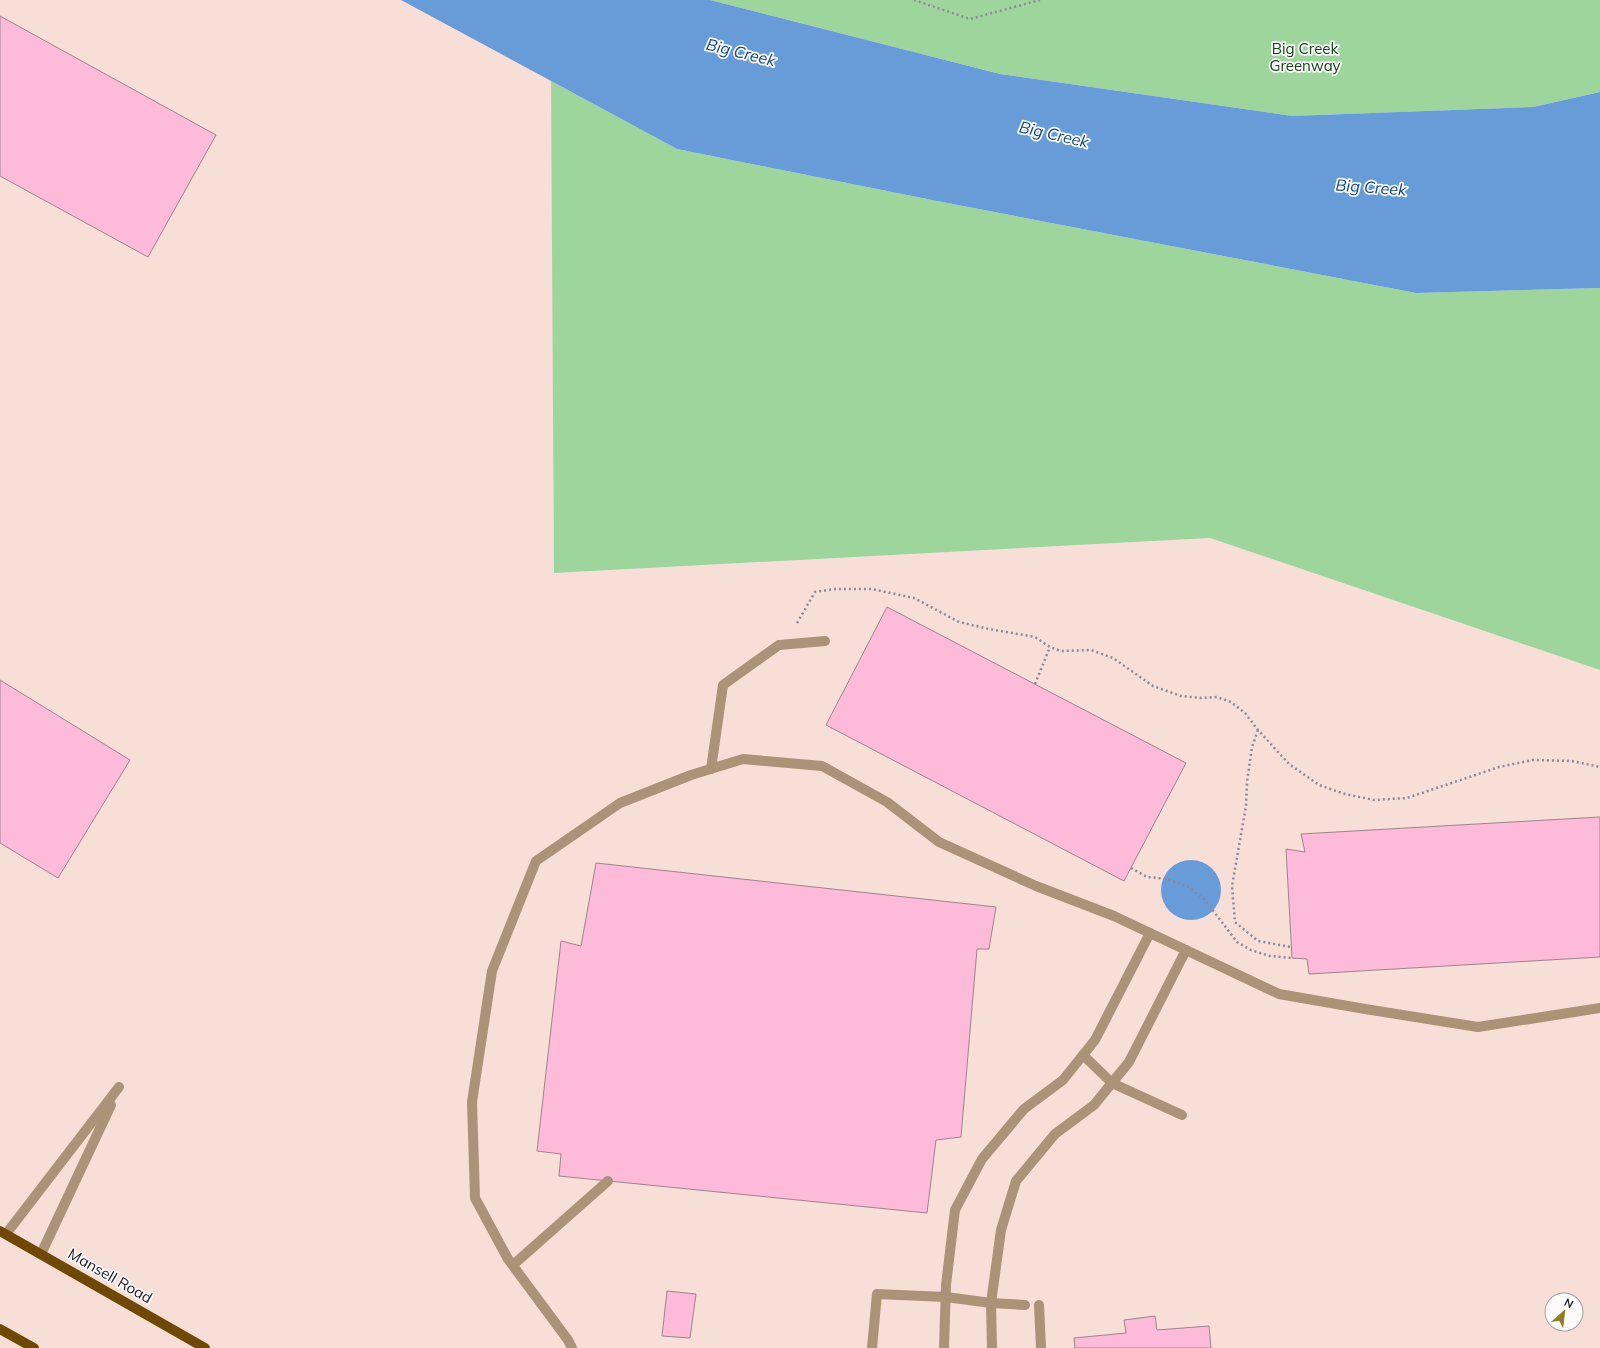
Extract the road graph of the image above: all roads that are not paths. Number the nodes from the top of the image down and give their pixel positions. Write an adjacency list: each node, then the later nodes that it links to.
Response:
1 (825, 641): 2 (lane)
2 (711, 769): 3 (lane); 12 (lane)
3 (1150, 933): 4 (lane); 6 (lane)
4 (1186, 950): 5 (lane); 7 (lane)
5 (1600, 1008)
6 (1083, 1055): 7 (lane); 13 (lane)
7 (1112, 1083): 8 (lane); 14 (lane)
8 (1182, 1114)
9 (608, 1181): 12 (lane)
10 (3, 1232): 11 (main road, Mansell Road); 11 (lane)
11 (41, 1254): 19 (main road, Mansell Road)
12 (513, 1265): 20 (lane)
13 (946, 1297): 14 (lane); 21 (lane); 22 (lane)
14 (991, 1303): 15 (lane); 23 (lane)
15 (1025, 1305)
16 (1039, 1305): 24 (lane)
17 (0, 1329): 18 (main road)
18 (34, 1348)
19 (205, 1348)
20 (572, 1348)
21 (872, 1348)
22 (944, 1348)
23 (992, 1348)
24 (1041, 1348)

